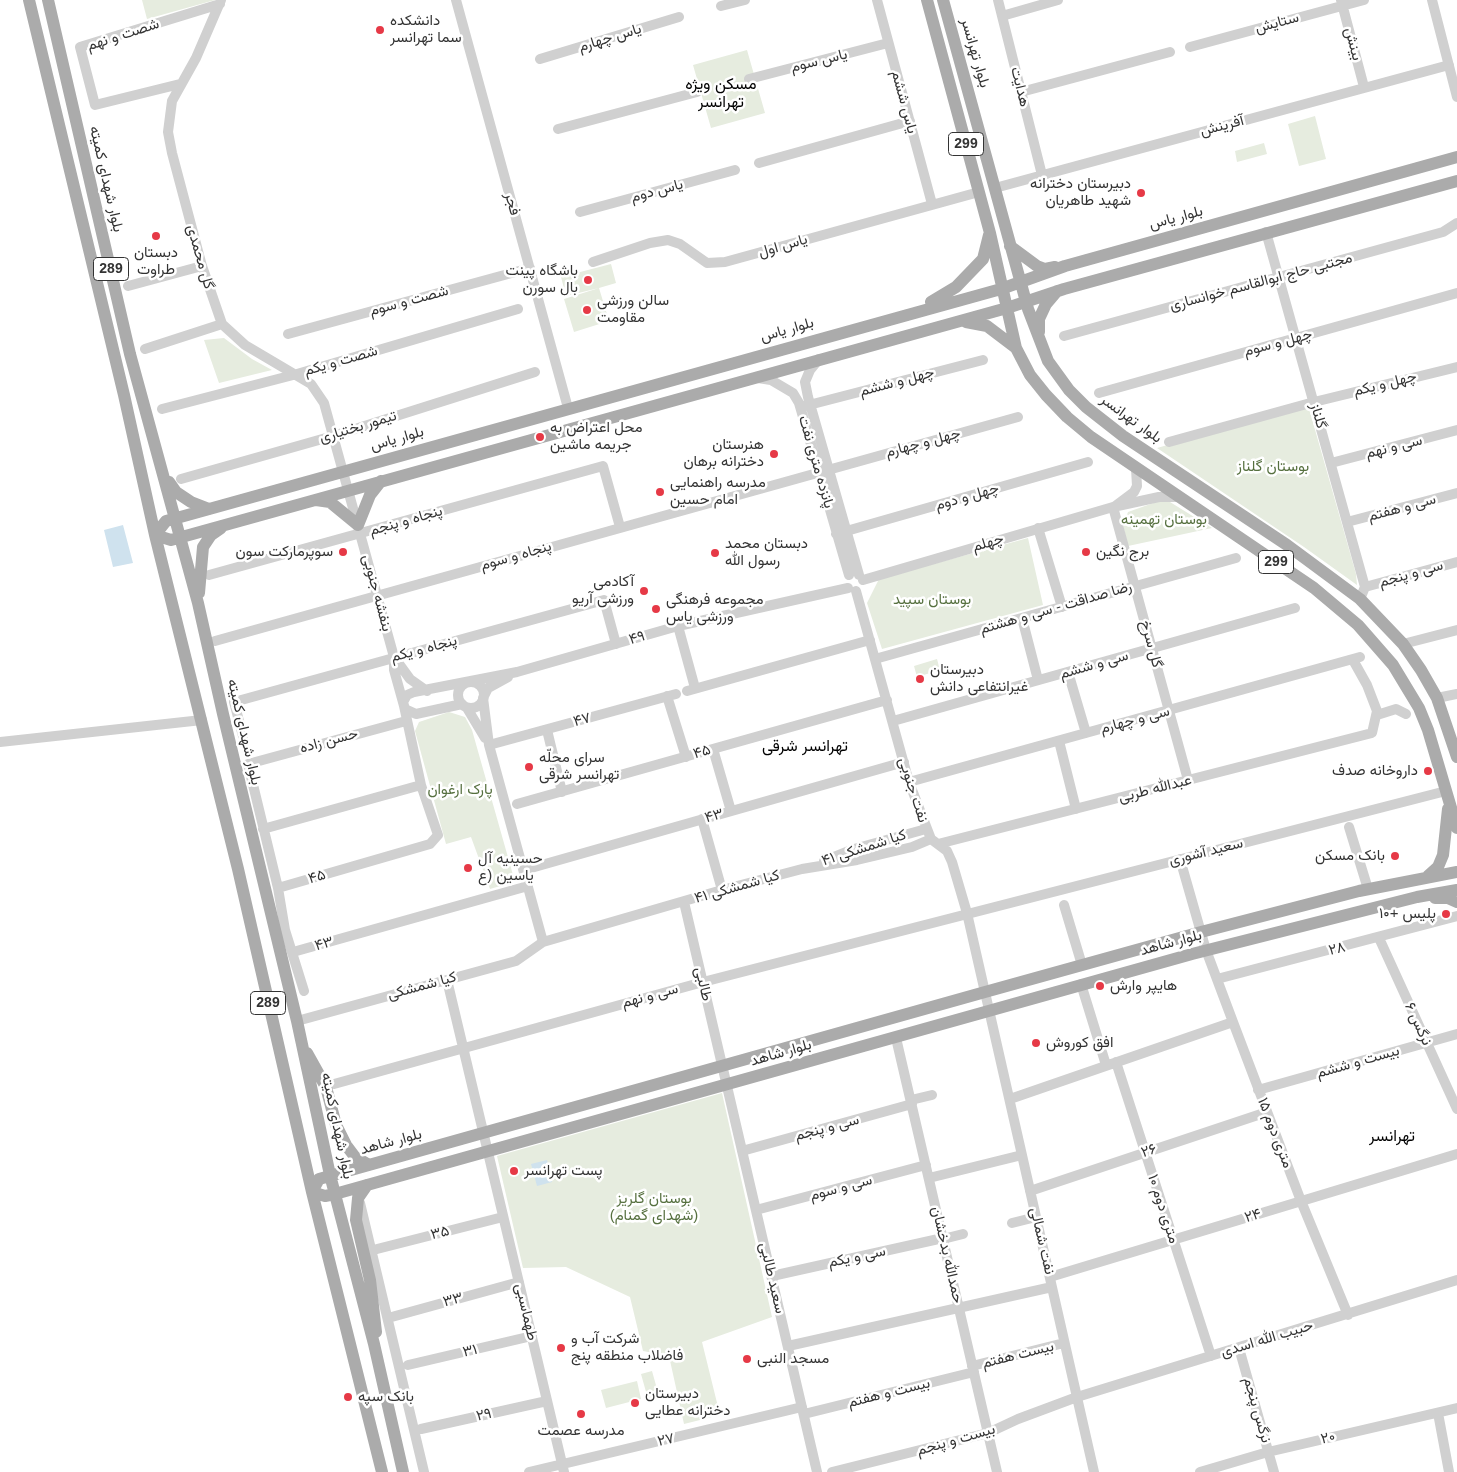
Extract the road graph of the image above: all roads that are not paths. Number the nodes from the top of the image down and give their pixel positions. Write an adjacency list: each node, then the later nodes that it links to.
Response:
1 (29, 0): 102 (main road, 289)
2 (48, 0): 86 (main road, بلوار شهدای کمیته / 289)
3 (456, 0): 46 (street, فجر)
4 (745, 0): 14 (street)
5 (877, 0): 17 (street, یاس ششم)
6 (927, 0): 36 (main road, 299)
7 (944, 0): 35 (main road, بلوار تهرانسر / 299)
8 (998, 0): 15 (street, هدایت)
9 (1058, 0): 15 (street)
10 (1364, 0): 13 (street, ستایش)
11 (1432, 0): 21 (street)
12 (221, 2): 23 (street, گل محمدی); 23 (street, شصت و نهم)
13 (1342, 3): 18 (street, ستایش); 24 (street, بینش)
14 (721, 6)
15 (1002, 16): 26 (street, هدایت)
16 (680, 18): 20 (street, یاس چهارم)
17 (888, 43): 22 (street, یاس سوم); 28 (street, یاس ششم)
18 (1190, 46)
19 (1170, 52): 26 (street)
20 (540, 59)
21 (1449, 65): 24 (street, آفرینش); 27 (street)
22 (750, 79)
23 (180, 84): 44 (street, گل محمدی)
24 (1364, 88): 33 (street, آفرینش)
25 (697, 92): 29 (street)
26 (1021, 92): 33 (street, هدایت)
27 (1457, 97)
28 (910, 121): 31 (street); 37 (street, یاس ششم)
29 (558, 129)
30 (1457, 157): 45 (main road, بلوار یاس)
31 (759, 163)
32 (735, 170): 38 (street, یاس دوم)
33 (1042, 174): 35 (street, آفرینش)
34 (1456, 182): 40 (main road)
35 (995, 188): 42 (main road, بلوار تهرانسر / 299)
36 (979, 192): 37 (street, یاس اول); 41 (main road, 299)
37 (932, 204): 43 (street, یاس اول)
38 (580, 212)
39 (1457, 223): 47 (street, مجتبی حاج ابوالقاسم خوانساری)
40 (1266, 232): 47 (street, گلناز); 51 (main road)
41 (990, 233): 50 (main road, 299); 56 (main road)
42 (1010, 246): 45 (main road); 48 (main road, بلوار تهرانسر / 299)
43 (593, 262)
44 (202, 266): 49 (street); 58 (street, گل محمدی)
45 (1065, 266): 48 (main road, بلوار یاس)
46 (530, 268): 59 (street, شصت و سوم); 74 (street, فجر)
47 (1279, 277): 60 (street, مجتبی حاج ابوالقاسم خوانساری); 61 (street, گلناز)
48 (1021, 282): 50 (main road, بلوار یاس); 53 (main road, بلوار تهرانسر / 299)
49 (128, 286)
50 (1001, 289): 54 (main road, 299); 56 (main road, بلوار یاس)
51 (1057, 291): 53 (main road); 62 (main road)
52 (1457, 293): 61 (street, چهل و سوم)
53 (1026, 301): 54 (main road); 62 (main road, بلوار تهرانسر / 299)
54 (1006, 308): 57 (main road); 64 (main road, 299)
55 (518, 309): 69 (street, شصت و یکم)
56 (920, 310): 74 (main road, بلوار یاس)
57 (958, 321): 64 (main road); 65 (main road)
58 (222, 324): 63 (street); 69 (street, گل محمدی)
59 (288, 334)
60 (1064, 336)
61 (1296, 339): 71 (street, چهل و سوم); 72 (street, گلناز)
62 (1039, 340): 64 (main road); 111 (main road, بلوار تهرانسر / 299)
63 (145, 349)
64 (1018, 352): 83 (main road, 299)
65 (819, 359): 70 (main road); 73 (street, پانزده متری نفت)
66 (983, 360): 73 (street, چهل و ششم)
67 (1457, 367): 72 (street, چهل و یکم)
68 (535, 372): 79 (street, تیمور بختیاری)
69 (297, 374): 75 (street, شصت و یکم); 79 (street, گل محمدی)
70 (752, 378): 73 (street, پانزده متری نفت); 77 (main road)
71 (1098, 392)
72 (1314, 402): 80 (street, چهل و یکم); 82 (street, گلناز)
73 (805, 406): 85 (street, پانزده متری نفت)
74 (568, 408): 77 (main road); 84 (main road, بلوار یاس)
75 (162, 409)
76 (1018, 417): 85 (street, چهل و چهارم)
77 (573, 428): 88 (main road)
78 (1457, 430): 82 (street, سی و نهم)
79 (333, 436): 84 (street, گل محمدی); 87 (street, تیمور بختیاری)
80 (1169, 442)
81 (1088, 462): 101 (street, چهل و دوم)
82 (1331, 463): 96 (street, گلناز)
83 (1136, 469): 91 (main road, 299); 93 (street)
84 (344, 471): 89 (street, بنفشه جنوبی); 94 (main road, بلوار یاس)
85 (823, 471): 98 (street, پنجاه و سوم); 101 (street, پانزده متری نفت)
86 (164, 473): 94 (main road); 95 (main road, بلوار شهدای کمیته / 289)
87 (181, 479)
88 (381, 481): 89 (main road); 100 (main road)
89 (349, 490): 92 (main road); 100 (street, بنفشه جنوبی)
90 (1457, 494): 96 (street, سی و هفتم)
91 (1178, 497): 93 (street, چهلم); 156 (main road, 299)
92 (314, 500): 97 (main road); 100 (main road)
93 (1113, 508): 99 (street, چهلم); 108 (street, گل سرخ)
94 (209, 509): 95 (main road, بلوار یاس)
95 (181, 517): 102 (main road, بلوار یاس); 103 (main road, بلوار شهدای کمیته)
96 (1347, 522): 109 (street, گلناز)
97 (228, 524): 103 (main road); 112 (main road)
98 (620, 527): 100 (street, پنجاه و پنجم); 110 (street, پنجاه و سوم)
99 (1038, 528): 107 (street, چهلم); 113 (street)
100 (359, 529): 106 (street, پنجاه و پنجم); 110 (street, بنفشه جنوبی)
101 (841, 532): 107 (street, پانزده متری نفت)
102 (155, 535): 103 (main road); 139 (main road, 289)
103 (186, 535): 112 (main road, بلوار شهدای کمیته / 289)
104 (1236, 558): 108 (street, رضا صداقت - سی و هشتم)
105 (1457, 562): 109 (street, سی و پنجم)
106 (209, 575)
107 (853, 582): 116 (street, ۴۹); 118 (street, نفت جنوبی)
108 (1135, 586): 113 (street, رضا صداقت - سی و هشتم); 122 (street, گل سرخ)
109 (1365, 587): 111 (street)
110 (377, 595): 119 (street, پنجاه و سوم); 123 (street, بنفشه جنوبی)
111 (1360, 599): 121 (main road, بلوار تهرانسر / 299)
112 (198, 603): 196 (main road, بلوار شهدای کمیته / 289)
113 (1062, 607): 115 (street, رضا صداقت - سی و هشتم)
114 (1295, 608): 122 (street, سی و ششم)
115 (1022, 618): 124 (street, رضا صداقت - سی و هشتم); 127 (street)
116 (678, 626): 118 (street); 120 (street, ۴۹)
117 (1457, 630): 121 (street)
118 (870, 640): 124 (street, نفت جنوبی)
119 (215, 641)
120 (616, 644): 123 (street, پنجاه و یکم); 125 (street, ۴۹)
121 (1403, 644): 132 (main road, بلوار تهرانسر / 299)
122 (1152, 648): 126 (street, سی و ششم); 136 (street, گل سرخ)
123 (394, 657): 129 (street, بنفشه جنوبی); 134 (street, بنفشه جنوبی); 144 (street, پنجاه و یکم)
124 (875, 658): 133 (street, نفت جنوبی)
125 (517, 672): 128 (street); 131 (street)
126 (1068, 672): 127 (street, سی و ششم); 143 (street)
127 (1038, 680): 141 (street, سی و ششم)
128 (467, 682): 129 (street); 131 (street); 135 (street)
129 (427, 691): 134 (street)
130 (1457, 694): 132 (street)
131 (483, 698): 135 (street); 147 (street)
132 (1437, 698): 150 (main road, بلوار تهرانسر / 299)
133 (887, 700): 141 (street, نفت جنوبی); 148 (street, ۴۵)
134 (404, 706): 135 (street); 140 (street, بنفشه جنوبی)
135 (464, 706): 147 (street)
136 (1169, 710): 138 (street, سی و چهارم); 143 (street, سی و چهارم); 152 (street, گل سرخ)
137 (1406, 714): 138 (street)
138 (1377, 715): 152 (street, عبدالله طربی)
139 (202, 720): 146 (street); 225 (main road, 289)
140 (406, 721): 154 (street, بنفشه جنوبی); 163 (street, حسن زاده)
141 (893, 721): 151 (street, نفت جنوبی)
142 (546, 730): 147 (street, ۴۷); 149 (street, ۴۷); 155 (street)
143 (1086, 733): 145 (street, سی و چهارم)
144 (243, 736)
145 (1059, 741): 153 (street, سی و چهارم); 158 (street)
146 (0, 742)
147 (489, 745): 169 (street)
148 (713, 749): 149 (street, ۴۵); 159 (street)
149 (686, 757): 155 (street, ۴۵)
150 (1457, 757)
151 (904, 762): 153 (street, نفت جنوبی); 159 (street, ۴۳)
152 (1188, 780): 158 (street, عبدالله طربی)
153 (909, 782): 164 (street, نفت جنوبی)
154 (421, 785): 163 (street); 165 (street, بنفشه جنوبی)
155 (562, 792): 157 (street, ۴۵)
156 (1447, 796): 162 (main road, 299); 167 (street, سعید آشوری); 171 (main road)
157 (517, 804)
158 (1076, 809): 166 (street, عبدالله طربی)
159 (731, 811): 160 (street, ۴۳)
160 (702, 820): 169 (street, ۴۳); 175 (street)
161 (1349, 828): 174 (street)
162 (1457, 828)
163 (263, 829): 173 (street)
164 (926, 829): 166 (street, نفت جنوبی); 168 (street, کیا شمشکی ۴۱)
165 (438, 835): 173 (street, ۴۵)
166 (935, 842): 168 (street, ۴۱ کیا شمشکی); 181 (street, نفت جنوبی)
167 (1180, 858): 181 (street, سعید آشوری); 183 (street, ۱۵ متری دوم)
168 (802, 869): 175 (street, ۴۱ کیا شمشکی)
169 (524, 870): 172 (street)
170 (1457, 872): 171 (main road, بلوار شاهد)
171 (1428, 876): 174 (main road, بلوار شاهد)
172 (528, 886): 185 (street); 187 (street, ۴۳)
173 (278, 888): 187 (street)
174 (1368, 889): 183 (main road, بلوار شاهد)
175 (722, 890): 178 (street, ۴۱ کیا شمشکی)
176 (1457, 890): 177 (main road, بلوار شاهد)
177 (1417, 897): 179 (main road); 186 (main road, بلوار شاهد)
178 (684, 902): 185 (street, ۴۱ کیا شمشکی); 191 (street, طالبی)
179 (1457, 902)
180 (1064, 905): 188 (street)
181 (967, 913): 191 (street, سی و نهم); 194 (street, نفت جنوبی)
182 (1457, 916): 184 (street, ۲۸)
183 (1201, 932): 186 (street, ۱۵ متری دوم); 188 (main road, بلوار شاهد)
184 (1379, 938): 190 (street, ۲۸); 200 (street, نرگس ۶)
185 (544, 942): 189 (street, کیا شمشکی)
186 (1206, 950): 190 (street, ۱۵ متری دوم); 192 (main road, بلوار شاهد)
187 (293, 952): 193 (street)
188 (1082, 965): 194 (main road, بلوار شاهد)
189 (447, 980): 196 (street, کیا شمشکی); 202 (street)
190 (1217, 980): 197 (street, ۱۵ متری دوم)
191 (703, 982): 202 (street, سی و نهم); 204 (street, طالبی)
192 (1081, 984): 195 (main road, بلوار شاهد); 203 (street, ۱۰ متری دوم)
193 (304, 991)
194 (986, 992): 195 (street, نفت جنوبی); 204 (main road, بلوار شاهد)
195 (990, 1010): 199 (main road, بلوار شاهد); 209 (street, نفت شمالی)
196 (297, 1021): 201 (main road, بلوار شهدای کمیته / 289)
197 (1233, 1022): 203 (street); 207 (street, ۱۵ متری دوم)
198 (1457, 1034): 200 (street, بیست و ششم)
199 (896, 1038): 206 (main road, بلوار شاهد); 210 (street, حمدالله بدخشان)
200 (1426, 1042): 207 (street, بیست و ششم); 211 (street, نرگس ۶)
201 (302, 1046): 219 (main road); 221 (main road, بلوار شهدای کمیته / 289)
202 (463, 1048): 205 (street, سی و نهم); 213 (street)
203 (1111, 1064): 209 (street); 216 (street, ۱۰ متری دوم)
204 (722, 1066): 206 (street, طالبی); 213 (main road, بلوار شاهد)
205 (334, 1084)
206 (727, 1085): 214 (main road, بلوار شاهد); 215 (street, سعید طالبی)
207 (1258, 1090): 212 (street, ۱۵ متری دوم)
208 (932, 1095): 210 (street, سی و پنجم)
209 (1010, 1099): 218 (street, نفت شمالی)
210 (911, 1102): 215 (street, سی و پنجم); 220 (street, حمدالله بدخشان)
211 (1457, 1109)
212 (1267, 1112): 216 (street, ۲۶); 228 (street, ۱۵ متری دوم)
213 (484, 1134): 214 (street, طهماسبی); 219 (main road, بلوار شاهد)
214 (488, 1151): 223 (main road, بلوار شاهد); 230 (street, طهماسبی)
215 (742, 1151): 229 (street, سعید طالبی)
216 (1145, 1153): 224 (street, ۲۶); 235 (street, ۱۰ متری دوم)
217 (1457, 1154): 228 (street, ۲۴)
218 (1022, 1156): 222 (street); 224 (street, نفت شمالی)
219 (370, 1165): 221 (main road, بلوار شاهد)
220 (926, 1165): 222 (street, حمدالله بدخشان); 229 (street, سی و سوم)
221 (330, 1176): 225 (main road, بلوار شاهد); 226 (main road, بلوار شهدای کمیته / 289)
222 (929, 1178): 234 (street, حمدالله بدخشان)
223 (368, 1185): 226 (main road, بلوار شاهد); 227 (main road)
224 (1030, 1191): 231 (street, نفت شمالی)
225 (312, 1192): 226 (main road, بلوار شاهد); 261 (main road, 289)
226 (335, 1194): 245 (main road, بلوار شهدای کمیته / 289)
227 (358, 1198): 243 (street); 245 (main road)
228 (1301, 1202): 235 (street, ۲۴); 242 (street, ۱۵ متری دوم)
229 (756, 1210): 237 (street, سعید طالبی)
230 (503, 1217): 236 (street, ۳۵); 239 (street, طهماسبی)
231 (1036, 1217): 232 (street); 240 (street, نفت شمالی)
232 (1012, 1223)
233 (963, 1234): 234 (street, سی و یکم)
234 (943, 1239): 237 (street, سی و یکم); 241 (street, حمدالله بدخشان)
235 (1174, 1240): 240 (street, ۲۴); 249 (street, ۱۰ متری دوم)
236 (377, 1249)
237 (772, 1276): 247 (street, سعید طالبی)
238 (1457, 1280): 242 (street, حبیب الله اسدی)
239 (519, 1282): 243 (street, ۳۳); 244 (street, طهماسبی)
240 (1051, 1282): 241 (street, ۲۴); 246 (street, نفت شمالی)
241 (959, 1308): 247 (street, ۲۴); 251 (street, حمدالله بدخشان)
242 (1348, 1315): 248 (street, حبیب الله اسدی)
243 (388, 1318): 263 (street)
244 (532, 1336): 250 (street, ۳۱); 253 (street, طهماسبی)
245 (374, 1344): 262 (main road, بلوار شهدای کمیته / 289)
246 (1064, 1344): 251 (street, بیست هفتم); 252 (street, نفت شمالی)
247 (788, 1346): 255 (street, سعید طالبی)
248 (1239, 1348): 249 (street, حبیب الله اسدی); 259 (street, نرگس پنجم)
249 (1211, 1356): 252 (street, حبیب الله اسدی)
250 (408, 1366)
251 (973, 1369): 255 (street, بیست و هفتم); 258 (street, حمدالله بدخشان)
252 (1077, 1397): 258 (street, بیست و پنجم); 268 (street, نفت شمالی)
253 (547, 1401): 257 (street, ۲۹); 260 (street, طهماسبی)
254 (1457, 1408): 256 (street, ۲۰)
255 (803, 1410): 260 (street, ۲۷); 265 (street, سعید طالبی)
256 (1438, 1413): 259 (street, ۲۰); 271 (street)
257 (421, 1430)
258 (988, 1434): 266 (street, بیست و پنجم); 267 (street, حمدالله بدخشان)
259 (1268, 1452): 269 (street, ۲۰); 270 (street, نرگس پنجم)
260 (563, 1468): 264 (street, ۲۷)
261 (382, 1472)
262 (403, 1472)
263 (424, 1472)
264 (529, 1472)
265 (818, 1472)
266 (832, 1472)
267 (997, 1472)
268 (1094, 1472)
269 (1200, 1472)
270 (1274, 1472)
271 (1449, 1472)

